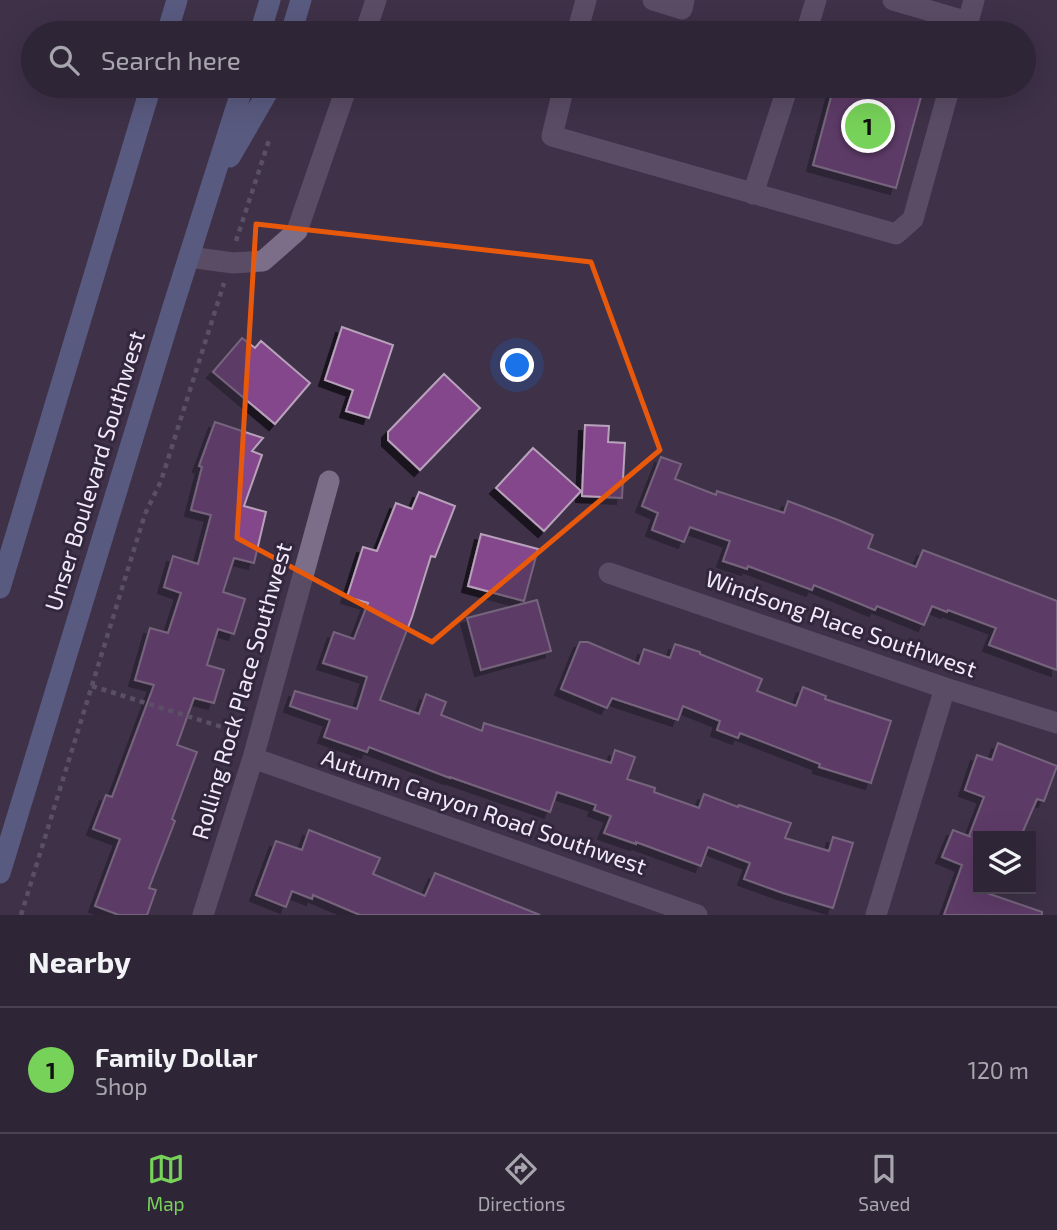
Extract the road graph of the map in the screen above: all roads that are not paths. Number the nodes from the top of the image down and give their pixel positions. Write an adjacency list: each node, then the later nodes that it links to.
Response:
1 (177, 0): 11 (main road)
2 (270, 0): 12 (main road)
3 (301, 0): 13 (main road)
4 (376, 0): 14 (street)
5 (586, 0): 15 (street)
6 (653, 0): 7 (street)
7 (684, 0)
8 (816, 0): 16 (street)
9 (893, 0): 17 (street)
10 (974, 0): 18 (street)
11 (171, 21)
12 (264, 21)
13 (295, 21)
14 (369, 21)
15 (581, 21)
16 (810, 21)
17 (948, 21)
18 (969, 21)
19 (147, 98): 31 (main road)
20 (239, 98): 26 (main road, Unser Boulevard Southwest)
21 (264, 98): 26 (main road)
22 (343, 98): 28 (street)
23 (561, 98): 27 (street)
24 (784, 98): 27 (street)
25 (947, 98): 27 (street)
26 (211, 189): 28 (main road, Unser Boulevard Southwest)
27 (753, 194)
28 (189, 257): 35 (main road, Unser Boulevard Southwest)
29 (329, 481): 34 (street, Rolling Rock Place Southwest)
30 (609, 573): 32 (street, Windsong Place Southwest)
31 (0, 588)
32 (945, 688): 33 (street, Windsong Place Southwest); 38 (street)
33 (1057, 723)
34 (256, 748): 36 (street, Rolling Rock Place Southwest); 37 (street, Autumn Canyon Road Southwest)
35 (0, 873)
36 (203, 915)
37 (697, 915)
38 (876, 915)

